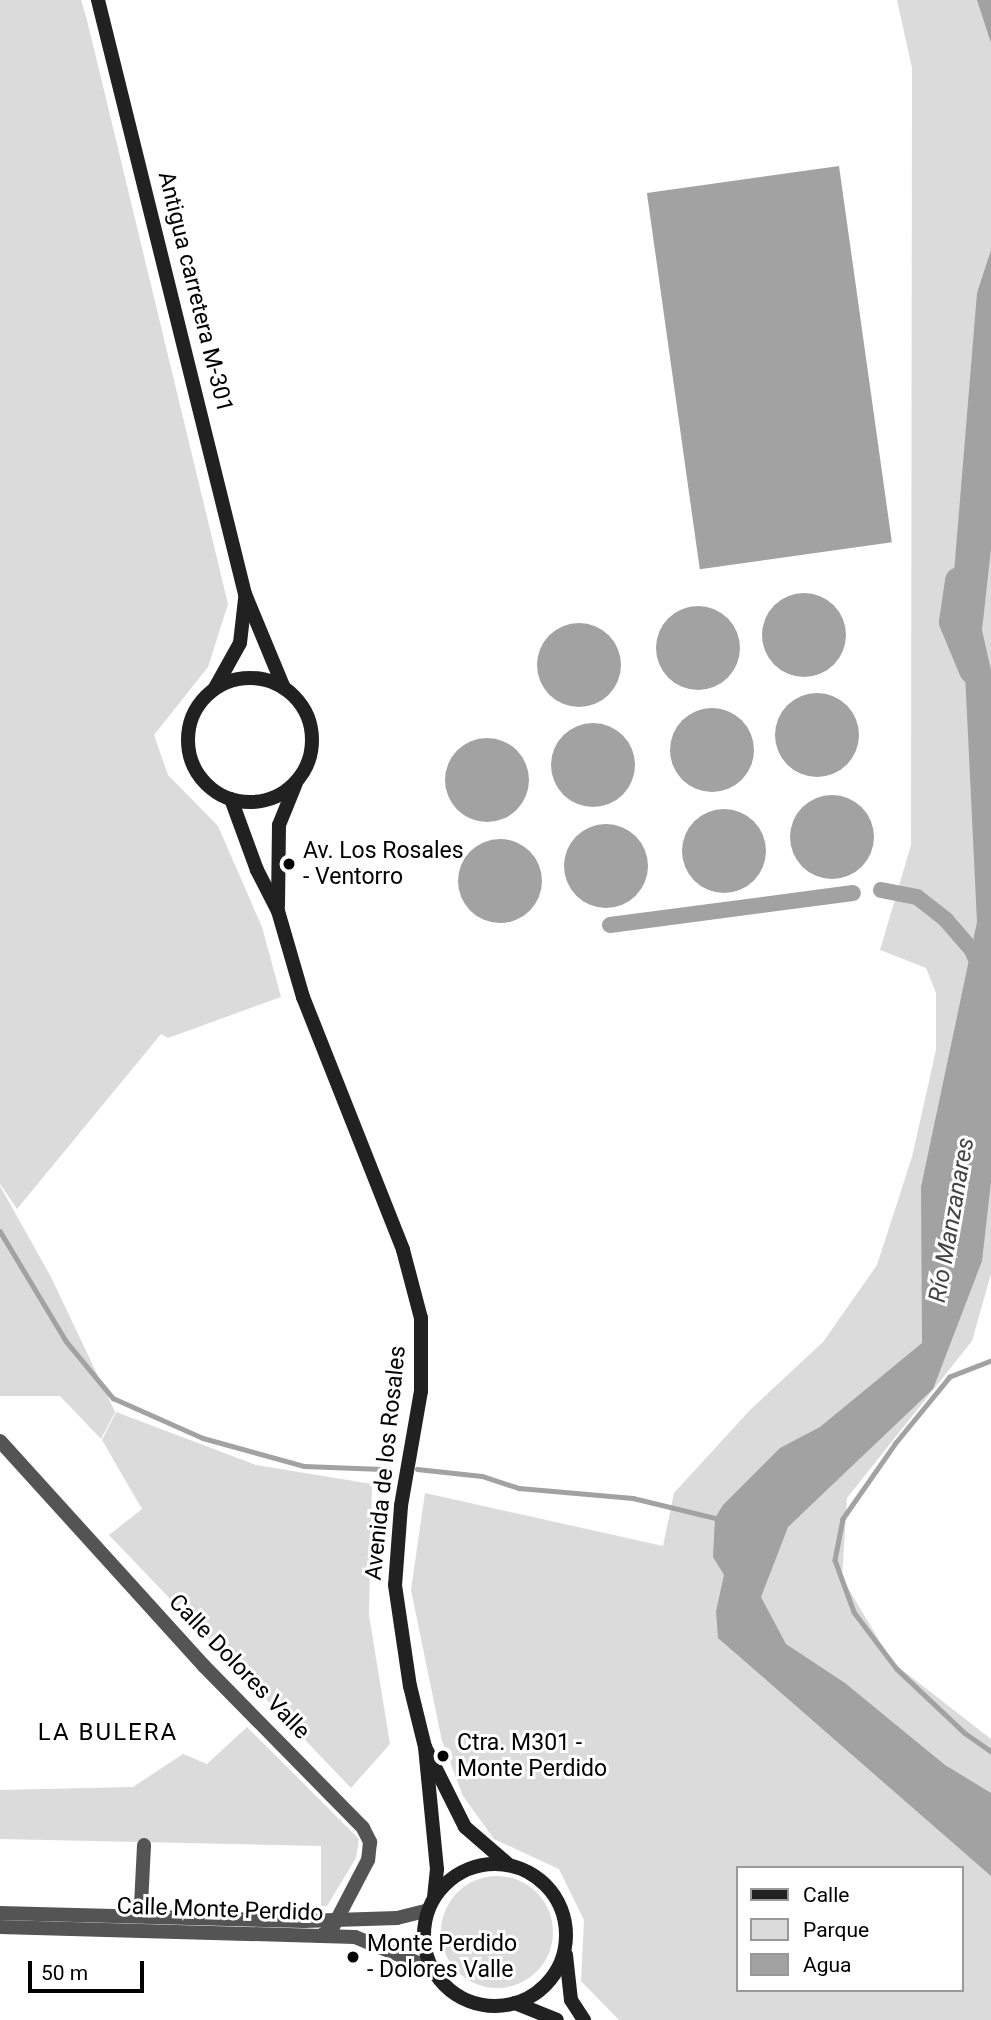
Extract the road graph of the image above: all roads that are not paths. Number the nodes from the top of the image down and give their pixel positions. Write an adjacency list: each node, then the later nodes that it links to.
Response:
1 (98, 0): 2 (street, Antigua carretera M-301)
2 (245, 594): 3 (street, Antigua carretera M-301); 4 (street, Antigua carretera M-301)
3 (215, 688): 4 (street); 6 (street)
4 (284, 688): 5 (street)
5 (297, 781): 6 (street); 7 (street, Avenida de los Rosales)
6 (231, 799): 7 (street, Avenida de los Rosales)
7 (278, 911): 9 (street, Avenida de los Rosales)
8 (0, 1441): 15 (street, Calle Dolores Valle)
9 (425, 1747): 11 (street, Avenida de los Rosales); 12 (street, Avenida de los Rosales)
10 (144, 1845): 13 (street)
11 (509, 1865): 12 (street); 18 (street)
12 (431, 1904): 15 (street, Calle Monte Perdido); 19 (street)
13 (141, 1905)
14 (0, 1913): 15 (street, Calle Monte Perdido)
15 (337, 1919): 17 (street, Calle Dolores Valle)
16 (0, 1927): 17 (street, Calle Monte Perdido)
17 (320, 1936): 19 (street, Calle Monte Perdido)
18 (566, 1939): 20 (street); 22 (street)
19 (433, 1969): 20 (street)
20 (515, 2003): 21 (street)
21 (558, 2020)
22 (584, 2020)

